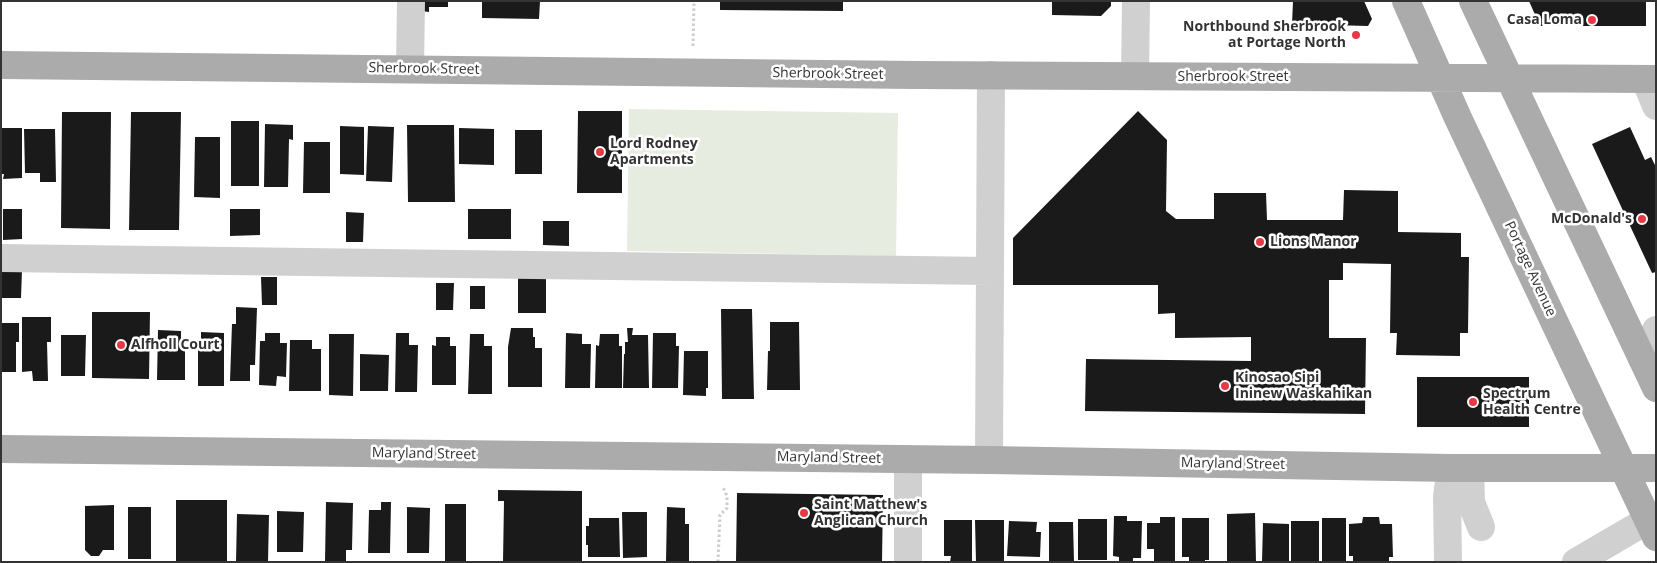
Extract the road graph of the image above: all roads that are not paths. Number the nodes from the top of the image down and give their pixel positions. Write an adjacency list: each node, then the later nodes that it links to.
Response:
1 (411, 1): 6 (street)
2 (1136, 1): 8 (street)
3 (1406, 1): 9 (main road, Portage Avenue)
4 (1473, 1): 10 (main road)
5 (1, 65): 6 (main road, Sherbrook Street)
6 (410, 69): 7 (main road, Sherbrook Street)
7 (991, 75): 8 (main road, Sherbrook Street); 14 (street)
8 (1135, 76): 9 (main road, Sherbrook Street)
9 (1441, 78): 10 (main road, Sherbrook Street); 23 (main road, Portage Avenue)
10 (1509, 78): 11 (main road, Sherbrook Street); 16 (main road)
11 (1650, 79): 12 (street)
12 (1656, 106)
13 (1, 258): 14 (street)
14 (990, 271): 20 (street)
15 (1656, 330): 16 (street)
16 (1642, 358): 17 (main road)
17 (1656, 388)
18 (1, 449): 19 (main road, Maryland Street)
19 (908, 459): 20 (main road, Maryland Street); 26 (street)
20 (989, 460): 21 (main road, Maryland Street)
21 (1461, 468): 23 (main road, Maryland Street); 24 (street); 27 (street)
22 (1656, 468): 23 (main road, Maryland Street)
23 (1625, 469): 25 (main road, Portage Avenue)
24 (1481, 527)
25 (1652, 528): 28 (street)
26 (908, 562)
27 (1448, 562)
28 (1576, 562)

